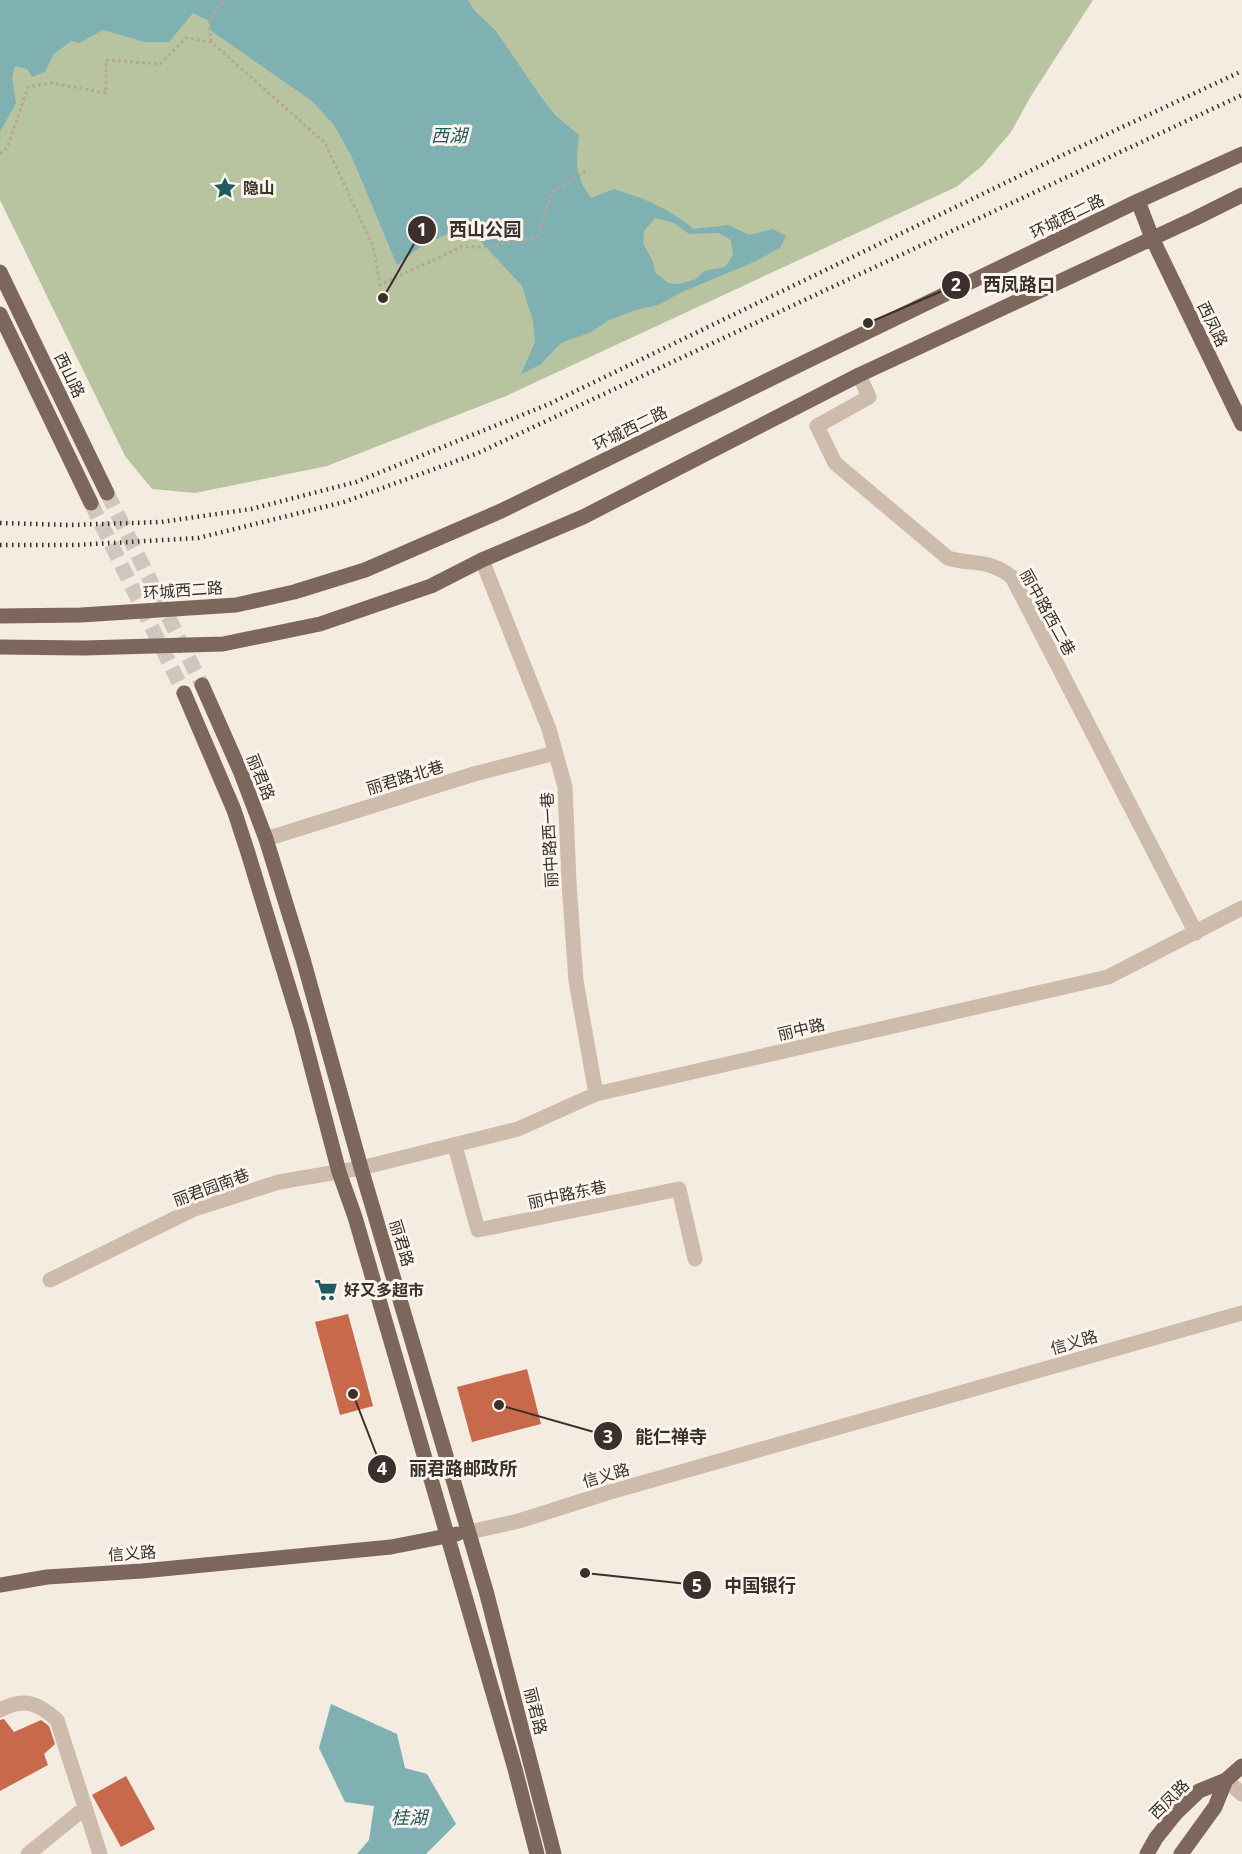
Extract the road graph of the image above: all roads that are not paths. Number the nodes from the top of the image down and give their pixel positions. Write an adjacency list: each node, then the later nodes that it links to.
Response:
1 (1242, 154): 3 (main road, 环城西二路)
2 (1242, 195): 4 (main road)
3 (1138, 201): 4 (main road, 西凤路); 12 (main road, 环城西二路)
4 (1152, 238): 7 (main road); 8 (main road, 西凤路)
5 (0, 272): 9 (main road, 西山路)
6 (0, 315): 10 (main road)
7 (859, 375): 11 (main road); 19 (street, 丽中路西二巷)
8 (1242, 424)
9 (107, 493)
10 (91, 503)
11 (482, 560): 13 (main road); 16 (street, 丽中路西一巷)
12 (0, 616)
13 (0, 647)
14 (202, 685): 17 (main road, 丽君路)
15 (184, 693): 23 (main road)
16 (555, 753): 17 (street, 丽君路北巷); 20 (street, 丽中路西一巷)
17 (266, 839): 22 (main road, 丽君路)
18 (1242, 908): 19 (street, 丽中路)
19 (1196, 933): 20 (street, 丽中路)
20 (596, 1094): 21 (street, 丽中路)
21 (455, 1146): 22 (street, 丽中路); 24 (street, 丽中路东巷)
22 (361, 1168): 23 (street, 丽君园南巷); 27 (main road, 丽君路)
23 (339, 1172): 25 (street, 丽君园南巷); 28 (main road)
24 (695, 1259)
25 (50, 1280)
26 (1242, 1314): 27 (street, 信义路)
27 (469, 1532): 28 (main road, 信义路); 38 (main road, 丽君路)
28 (448, 1536): 29 (main road, 信义路); 37 (main road)
29 (0, 1585)
30 (0, 1710): 34 (street)
31 (1242, 1766): 32 (main road, 西凤路)
32 (1226, 1780): 33 (street); 39 (main road, 西凤路); 40 (main road, 西凤路)
33 (1242, 1794)
34 (85, 1808): 35 (street); 36 (street)
35 (28, 1854)
36 (100, 1854)
37 (537, 1854)
38 (554, 1854)
39 (1147, 1854)
40 (1181, 1854)

